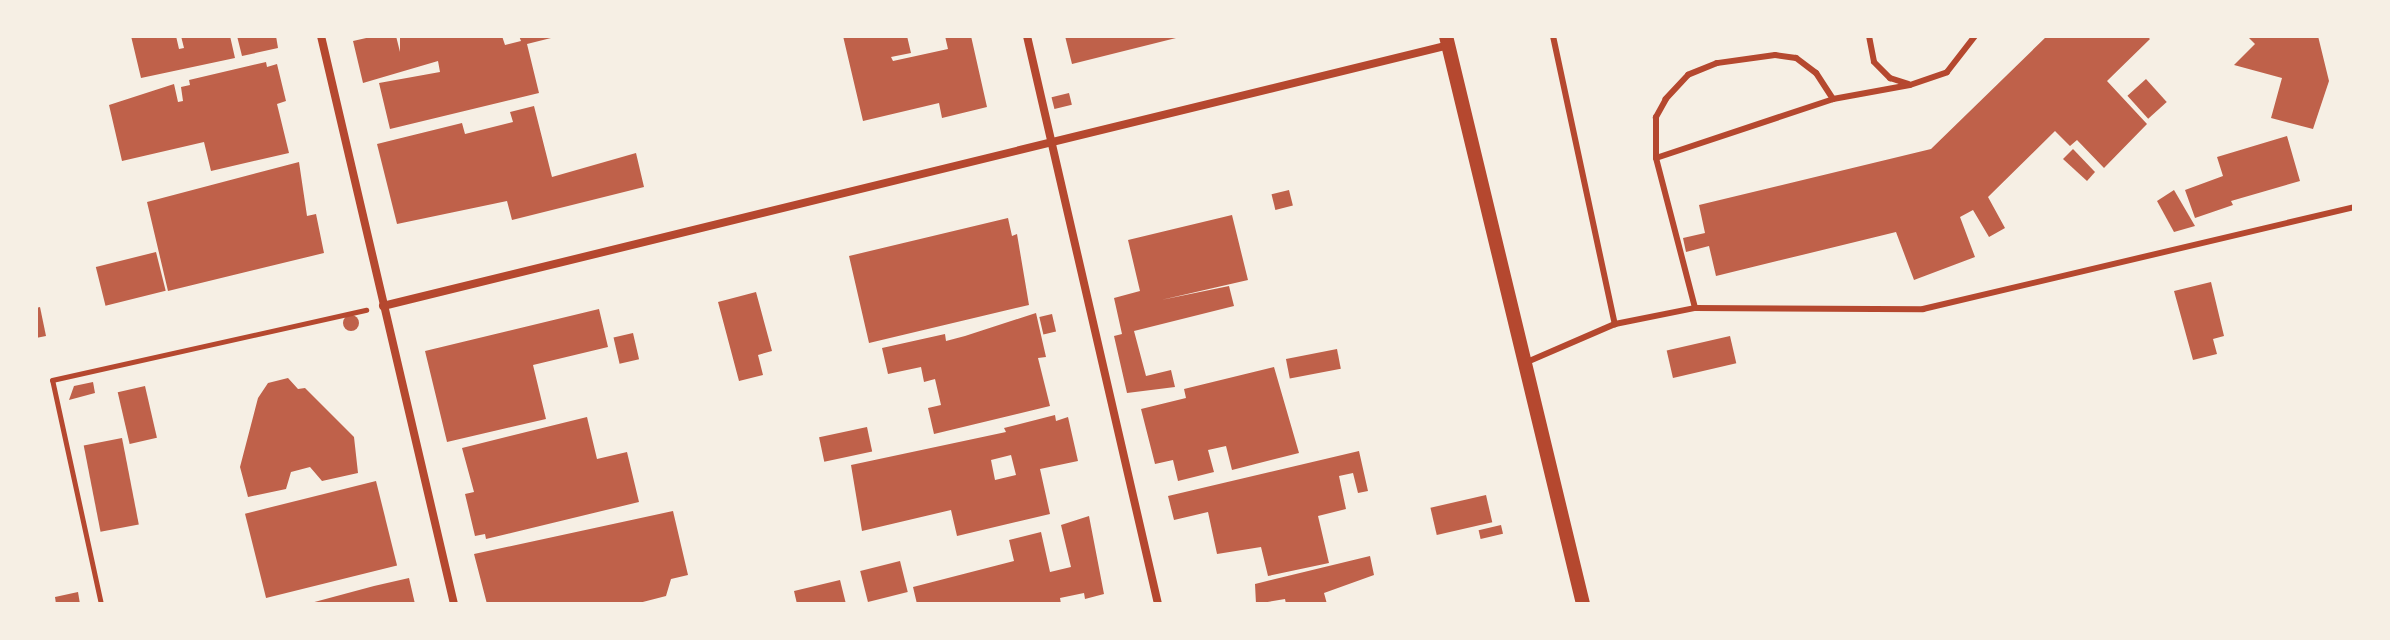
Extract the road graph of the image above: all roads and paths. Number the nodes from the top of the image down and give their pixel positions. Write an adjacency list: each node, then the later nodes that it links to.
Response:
1 (321, 36): 12 (street)
2 (1027, 36): 9 (street)
3 (1553, 36): 14 (lane)
4 (1869, 36): 7 (lane)
5 (1975, 36): 7 (lane)
6 (1448, 40): 9 (street); 15 (street)
7 (1910, 85): 8 (lane)
8 (1833, 99): 10 (lane); 10 (lane)
9 (1051, 143): 12 (street); 18 (street)
10 (1656, 158): 13 (lane)
11 (2354, 207): 13 (lane)
12 (383, 306): 16 (path); 17 (street)
13 (1695, 308): 14 (lane)
14 (1615, 324): 15 (lane)
15 (1524, 363): 19 (street)
16 (101, 604)
17 (454, 604)
18 (1158, 604)
19 (1583, 604)

